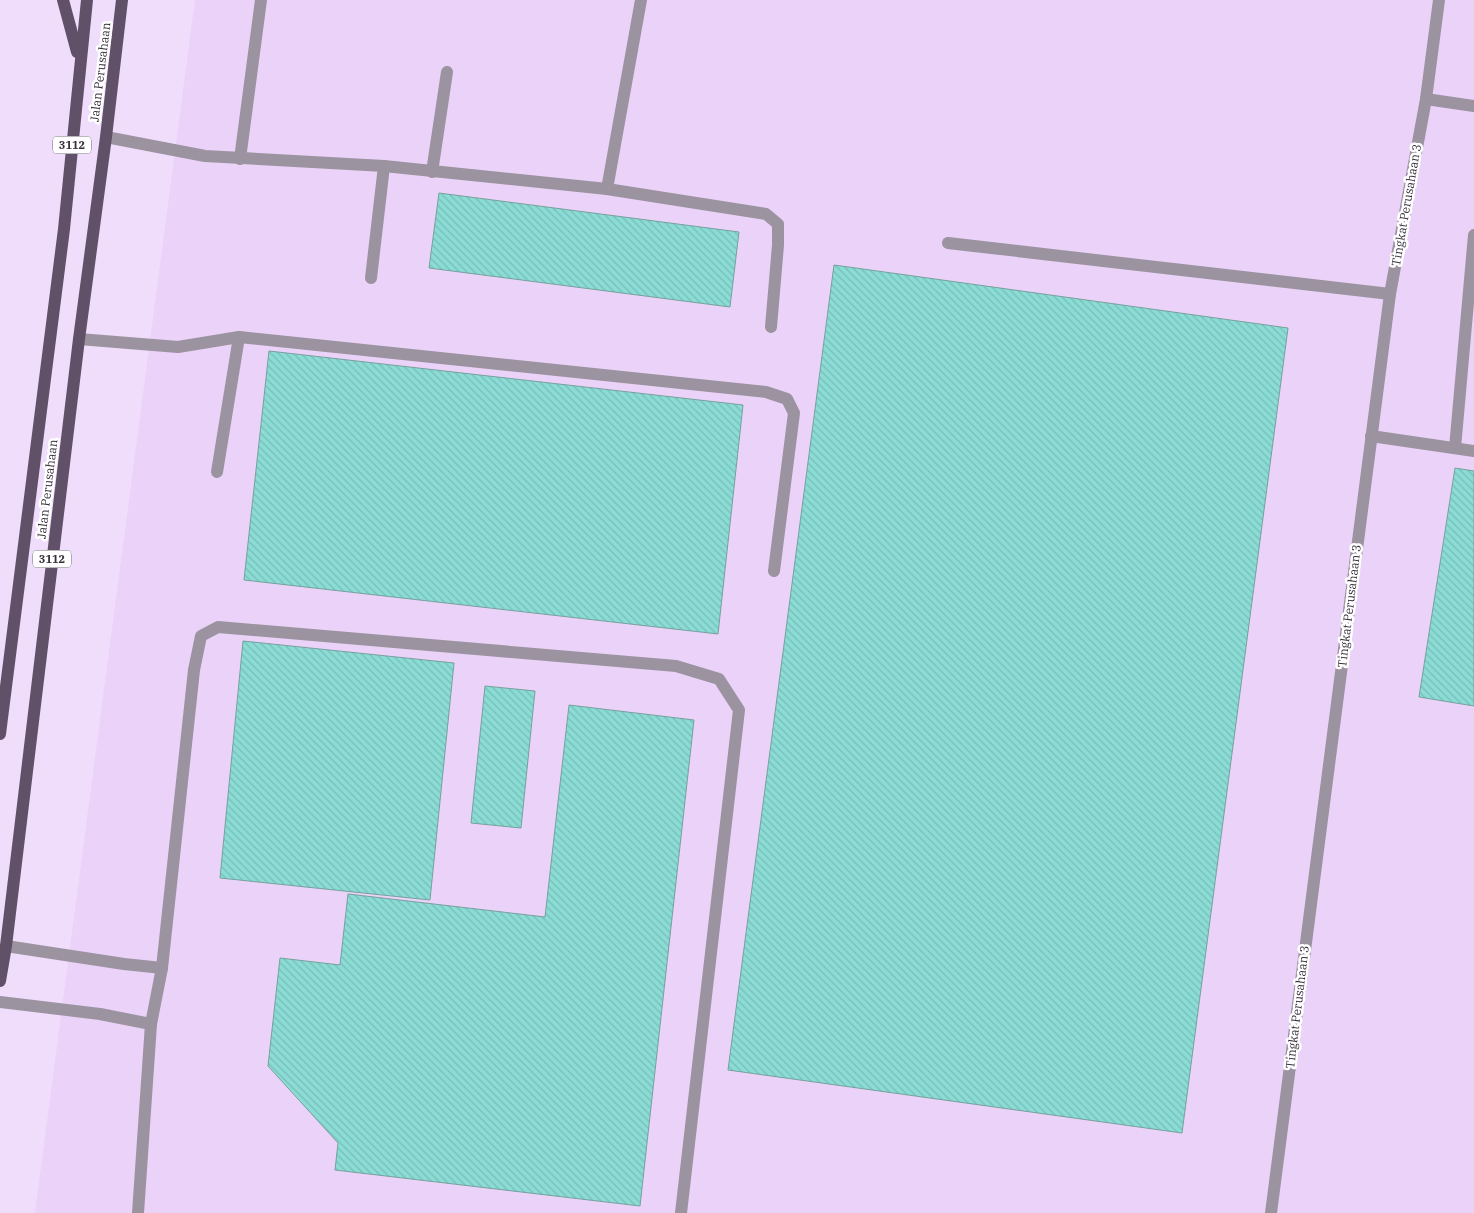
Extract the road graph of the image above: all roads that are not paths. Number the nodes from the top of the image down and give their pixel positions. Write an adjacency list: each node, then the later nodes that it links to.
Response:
1 (63, 0): 7 (main road)
2 (87, 0): 7 (main road, Jalan Perusahaan / 3112)
3 (122, 0): 11 (main road, Jalan Perusahaan / 3112)
4 (261, 0): 12 (street)
5 (641, 0): 15 (street)
6 (1439, 0): 9 (street, Tingkat Perusahaan 3)
7 (80, 62): 28 (main road, Jalan Perusahaan / 3112)
8 (447, 72): 14 (street)
9 (1426, 99): 10 (street); 19 (street, Tingkat Perusahaan 3)
10 (1474, 106)
11 (106, 137): 12 (street); 22 (main road, Jalan Perusahaan / 3112)
12 (240, 159): 13 (street)
13 (384, 166): 14 (street); 18 (street)
14 (432, 172): 15 (street)
15 (607, 189): 20 (street)
16 (1474, 235): 24 (street)
17 (948, 242): 19 (street)
18 (371, 278)
19 (1390, 294): 23 (street, Tingkat Perusahaan 3)
20 (771, 327)
21 (239, 337): 22 (street); 26 (street); 27 (street)
22 (79, 339): 29 (main road, Jalan Perusahaan / 3112)
23 (1371, 436): 24 (street); 36 (street, Tingkat Perusahaan 3)
24 (1455, 448): 25 (street)
25 (1474, 452)
26 (217, 472)
27 (774, 571)
28 (0, 734)
29 (6, 946): 30 (street); 31 (main road, Jalan Perusahaan / 3112)
30 (162, 968): 33 (street); 35 (street)
31 (0, 981)
32 (0, 1002): 33 (street)
33 (152, 1024): 34 (street)
34 (138, 1213)
35 (681, 1213)
36 (1271, 1213)

